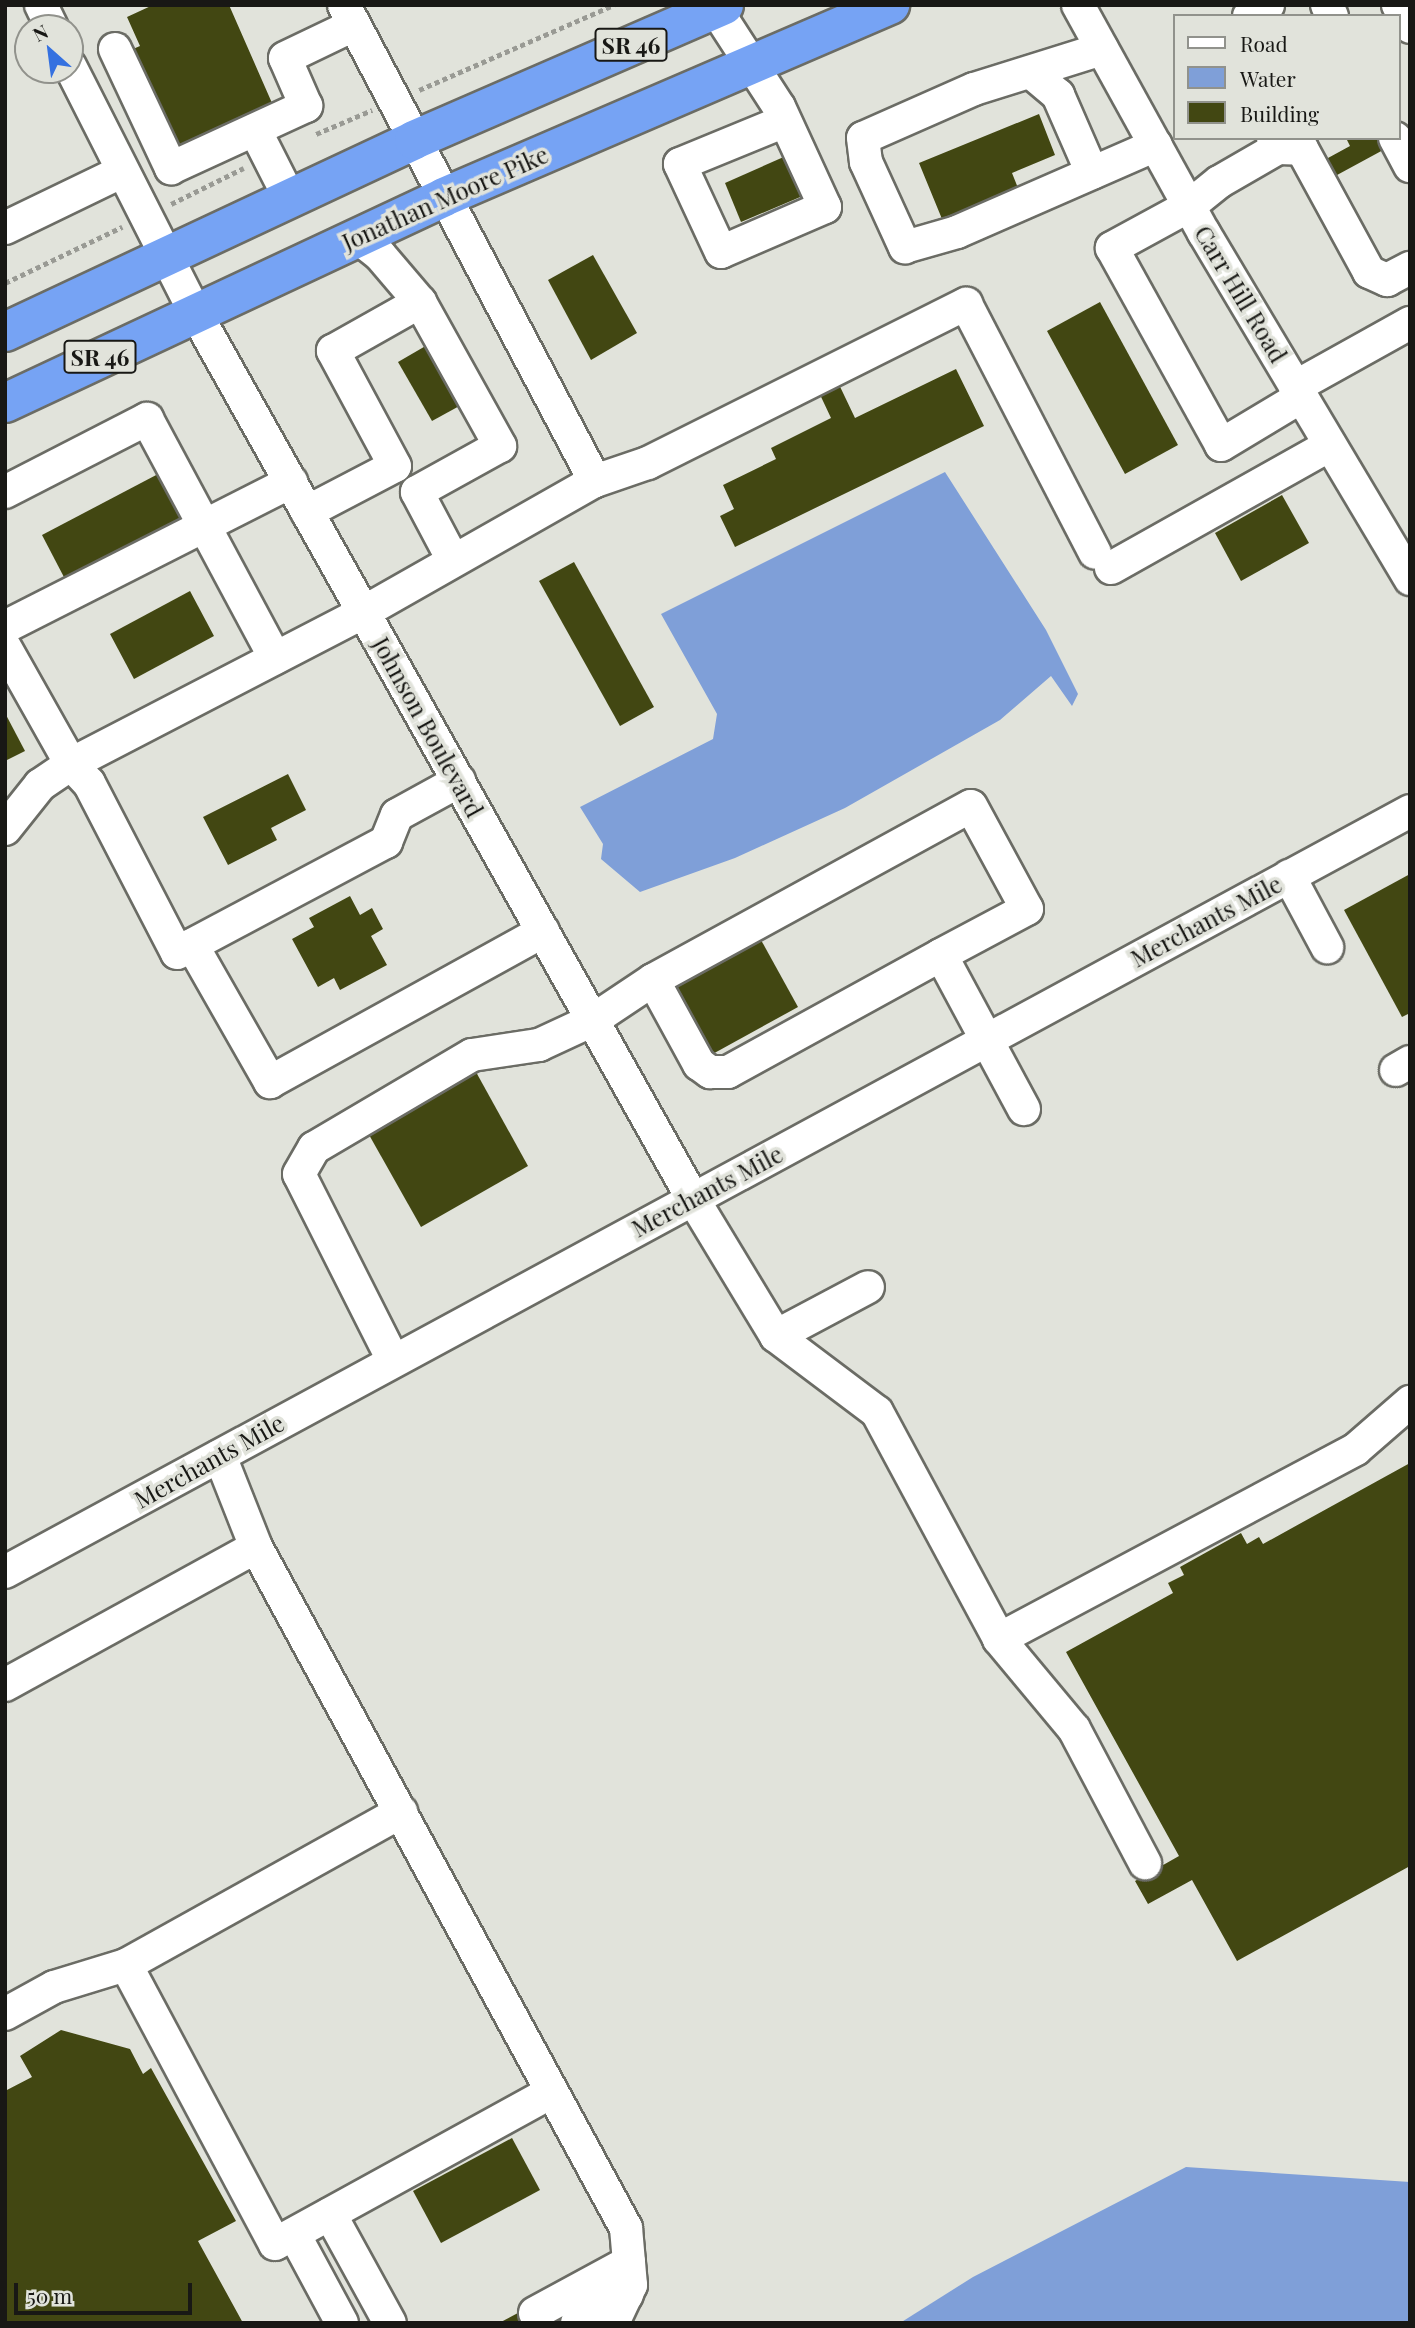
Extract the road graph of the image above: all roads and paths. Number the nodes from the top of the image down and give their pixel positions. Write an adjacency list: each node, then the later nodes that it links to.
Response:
1 (614, 5): 15 (path)
2 (890, 5): 12 (highway, Jonathan Moore Pike / SR 46)
3 (1078, 5): 11 (street, Carr Hill Road)
4 (1268, 5): 7 (street)
5 (1398, 5): 9 (street)
6 (717, 6): 12 (street); 20 (highway, SR 46)
7 (1252, 14)
8 (349, 15): 18 (street); 20 (street)
9 (1410, 27)
10 (115, 49): 18 (street)
11 (1102, 49): 13 (street); 23 (street, Carr Hill Road)
12 (750, 65): 17 (street); 29 (highway, Jonathan Moore Pike / SR 46)
13 (1033, 74): 27 (street); 27 (street)
14 (79, 84): 26 (street, Johnson Boulevard)
15 (420, 90)
16 (363, 114): 19 (path)
17 (785, 121): 17 (street)
18 (255, 130): 28 (street)
19 (314, 135)
20 (414, 140): 28 (highway, SR 46); 29 (street)
21 (1396, 140): 24 (street)
22 (1276, 143): 31 (street); 36 (street)
23 (1156, 145): 27 (street); 31 (street, Carr Hill Road)
24 (1410, 166)
25 (245, 167): 30 (path)
26 (121, 172): 32 (street); 35 (street, Johnson Boulevard)
27 (1092, 173)
28 (289, 197): 35 (highway, SR 46)
29 (443, 197): 34 (highway, Jonathan Moore Pike / SR 46); 46 (street)
30 (169, 204)
31 (1189, 206): 42 (street, Carr Hill Road); 42 (street)
32 (5, 228)
33 (112, 232): 37 (path)
34 (357, 237): 38 (street); 39 (highway, Jonathan Moore Pike / SR 46)
35 (165, 254): 39 (street, Johnson Boulevard); 40 (highway, SR 46)
36 (1410, 268)
37 (5, 284)
38 (420, 302): 45 (street); 49 (street)
39 (195, 312): 43 (highway, Jonathan Moore Pike / SR 46); 47 (street, Johnson Boulevard)
40 (13, 321)
41 (1410, 323): 42 (street)
42 (1298, 392): 44 (street, Carr Hill Road)
43 (5, 403)
44 (1330, 446): 46 (street); 52 (street, Carr Hill Road)
45 (395, 466): 49 (street); 50 (street)
46 (595, 481): 53 (street)
47 (291, 482): 50 (street, Johnson Boulevard); 51 (street)
48 (5, 492): 51 (street)
49 (417, 492): 53 (street)
50 (307, 512): 55 (street, Johnson Boulevard)
51 (202, 525): 56 (street); 58 (street)
52 (1398, 532): 54 (street, Carr Hill Road)
53 (453, 560): 55 (street)
54 (1410, 579)
55 (363, 612): 58 (street); 60 (street, Johnson Boulevard)
56 (5, 627)
57 (5, 647): 59 (street)
58 (275, 658): 59 (street)
59 (71, 764): 62 (street); 65 (street)
60 (459, 781): 64 (street, Johnson Boulevard); 65 (street)
61 (1410, 811): 63 (street, Merchants Mile)
62 (5, 829)
63 (1289, 876): 66 (street); 70 (street, Merchants Mile)
64 (543, 931): 65 (street); 69 (street, Johnson Boulevard)
65 (192, 946)
66 (1327, 947)
67 (942, 955): 68 (street); 68 (street); 70 (street)
68 (653, 979): 69 (street)
69 (593, 1020): 72 (street, Johnson Boulevard); 75 (street)
70 (986, 1040): 71 (street); 72 (street, Merchants Mile)
71 (1024, 1109)
72 (693, 1199): 74 (street, Johnson Boulevard); 75 (street, Merchants Mile)
73 (868, 1287): 74 (street)
74 (776, 1336): 80 (street)
75 (393, 1360): 77 (street, Merchants Mile)
76 (1410, 1402): 80 (street)
77 (220, 1456): 78 (street); 79 (street, Merchants Mile)
78 (256, 1546): 81 (street); 82 (street)
79 (5, 1572)
80 (999, 1639): 83 (street)
81 (5, 1685)
82 (401, 1812): 84 (street); 86 (street)
83 (1145, 1863)
84 (126, 1965): 85 (street); 88 (street)
85 (5, 2014)
86 (552, 2092): 87 (street); 89 (street)
87 (330, 2214): 88 (street); 93 (street)
88 (294, 2234): 92 (street)
89 (629, 2262): 90 (street); 91 (street)
90 (627, 2295): 94 (street); 95 (street)
91 (535, 2313)
92 (342, 2323)
93 (390, 2323)
94 (577, 2323)
95 (613, 2323)

